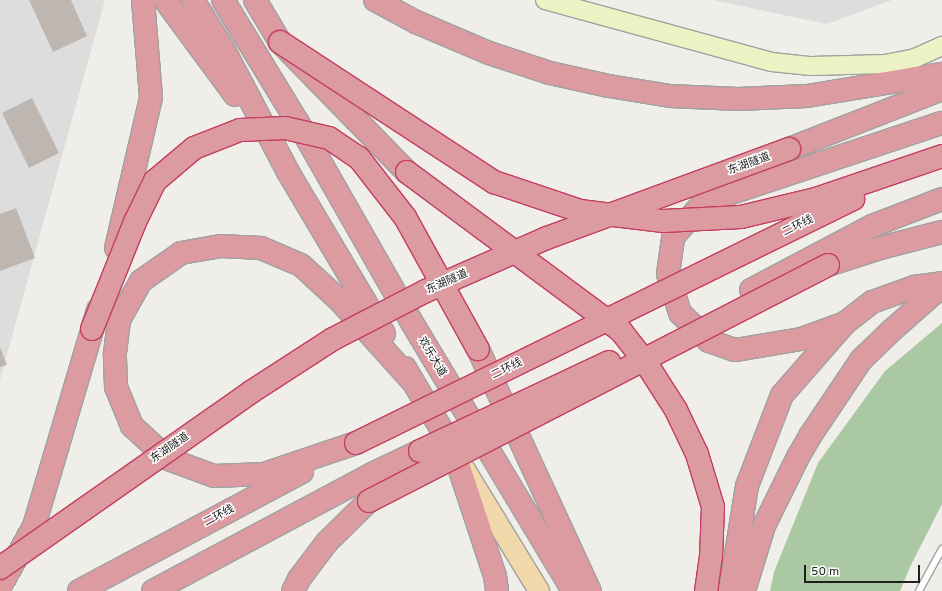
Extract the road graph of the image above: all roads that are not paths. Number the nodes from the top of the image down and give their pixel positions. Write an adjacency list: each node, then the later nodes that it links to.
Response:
1 (143, 0): 25 (highway, bridge)
2 (165, 0): 17 (highway)
3 (193, 0): 17 (highway)
4 (224, 0): 13 (highway)
5 (243, 0): 13 (highway)
6 (255, 0): 9 (highway)
7 (375, 0): 11 (highway)
8 (545, 0): 10 (main road)
9 (280, 42): 15 (highway, bridge); 41 (highway, bridge)
10 (942, 46)
11 (942, 74)
12 (942, 89): 32 (highway, 东湖隧道, bridge)
13 (297, 121): 39 (highway, 欢乐大道)
14 (942, 123): 24 (highway)
15 (942, 156)
16 (942, 160): 27 (highway, 二环线, bridge)
17 (288, 172): 26 (highway)
18 (942, 199): 23 (highway)
19 (942, 232): 20 (highway)
20 (828, 265): 23 (highway, bridge); 30 (highway, bridge)
21 (942, 283): 24 (highway)
22 (942, 286): 43 (highway)
23 (751, 290): 29 (highway, bridge)
24 (845, 323): 42 (highway)
25 (92, 329): 33 (highway, bridge); 40 (highway, bridge)
26 (412, 381): 27 (highway); 28 (highway)
27 (356, 443): 34 (highway, 二环线)
28 (453, 449): 37 (highway); 38 (main road)
29 (420, 451): 30 (highway, bridge); 35 (highway)
30 (369, 501): 36 (highway)
31 (942, 549): 44 (lane)
32 (0, 568)
33 (0, 587)
34 (79, 591)
35 (153, 591)
36 (293, 591)
37 (497, 591)
38 (538, 591)
39 (573, 591)
40 (590, 591)
41 (706, 591)
42 (730, 591)
43 (744, 591)
44 (919, 591)

